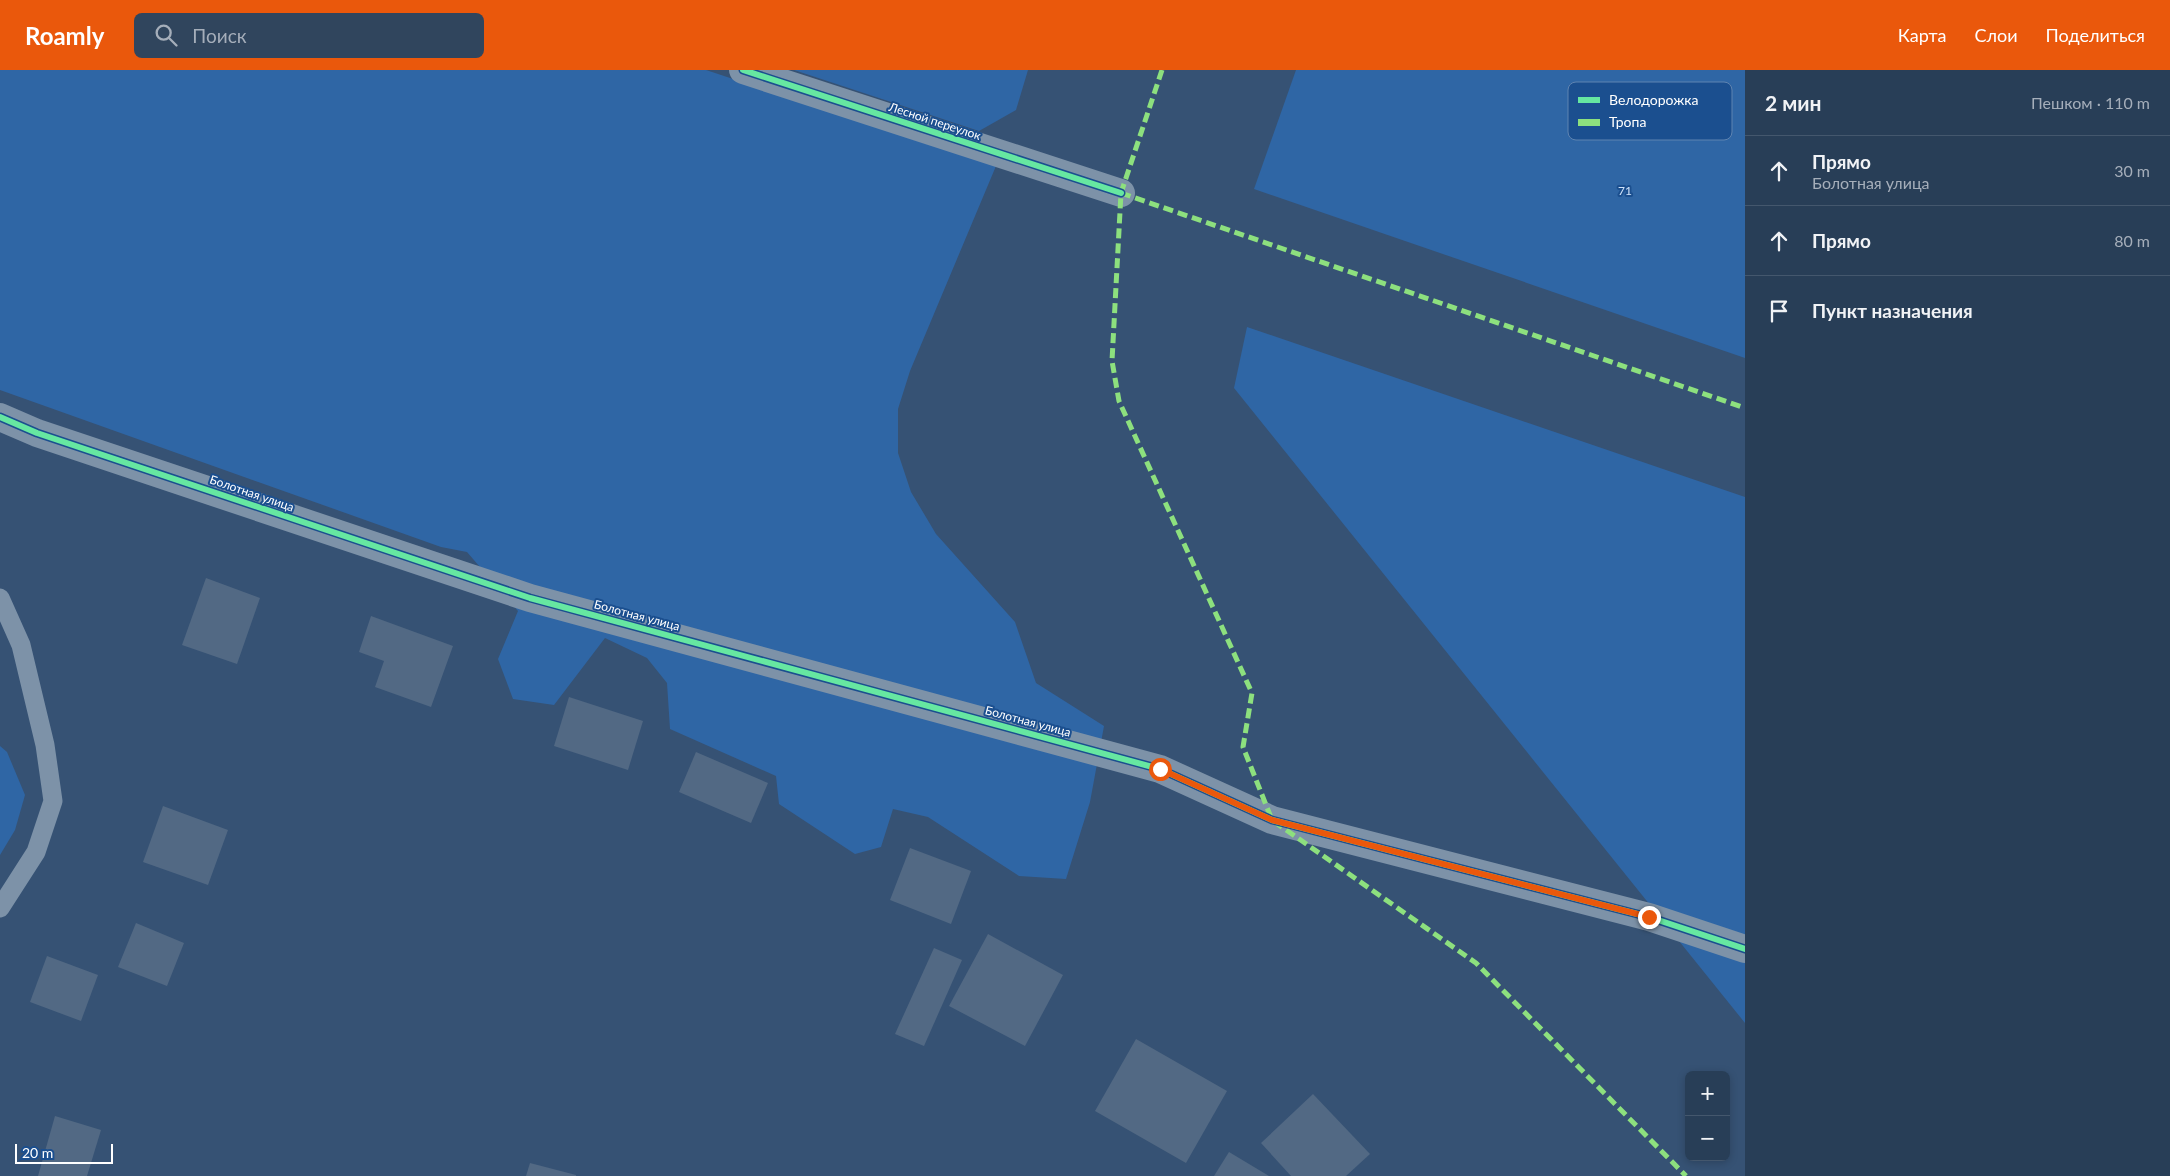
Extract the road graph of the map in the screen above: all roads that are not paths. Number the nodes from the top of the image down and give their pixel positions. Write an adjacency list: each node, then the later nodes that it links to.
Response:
1 (743, 70): 2 (street, Лесной переулок)
2 (1121, 193)
3 (0, 417): 6 (street, Болотная улица)
4 (0, 598): 5 (lane)
5 (0, 908)
6 (1745, 949)

